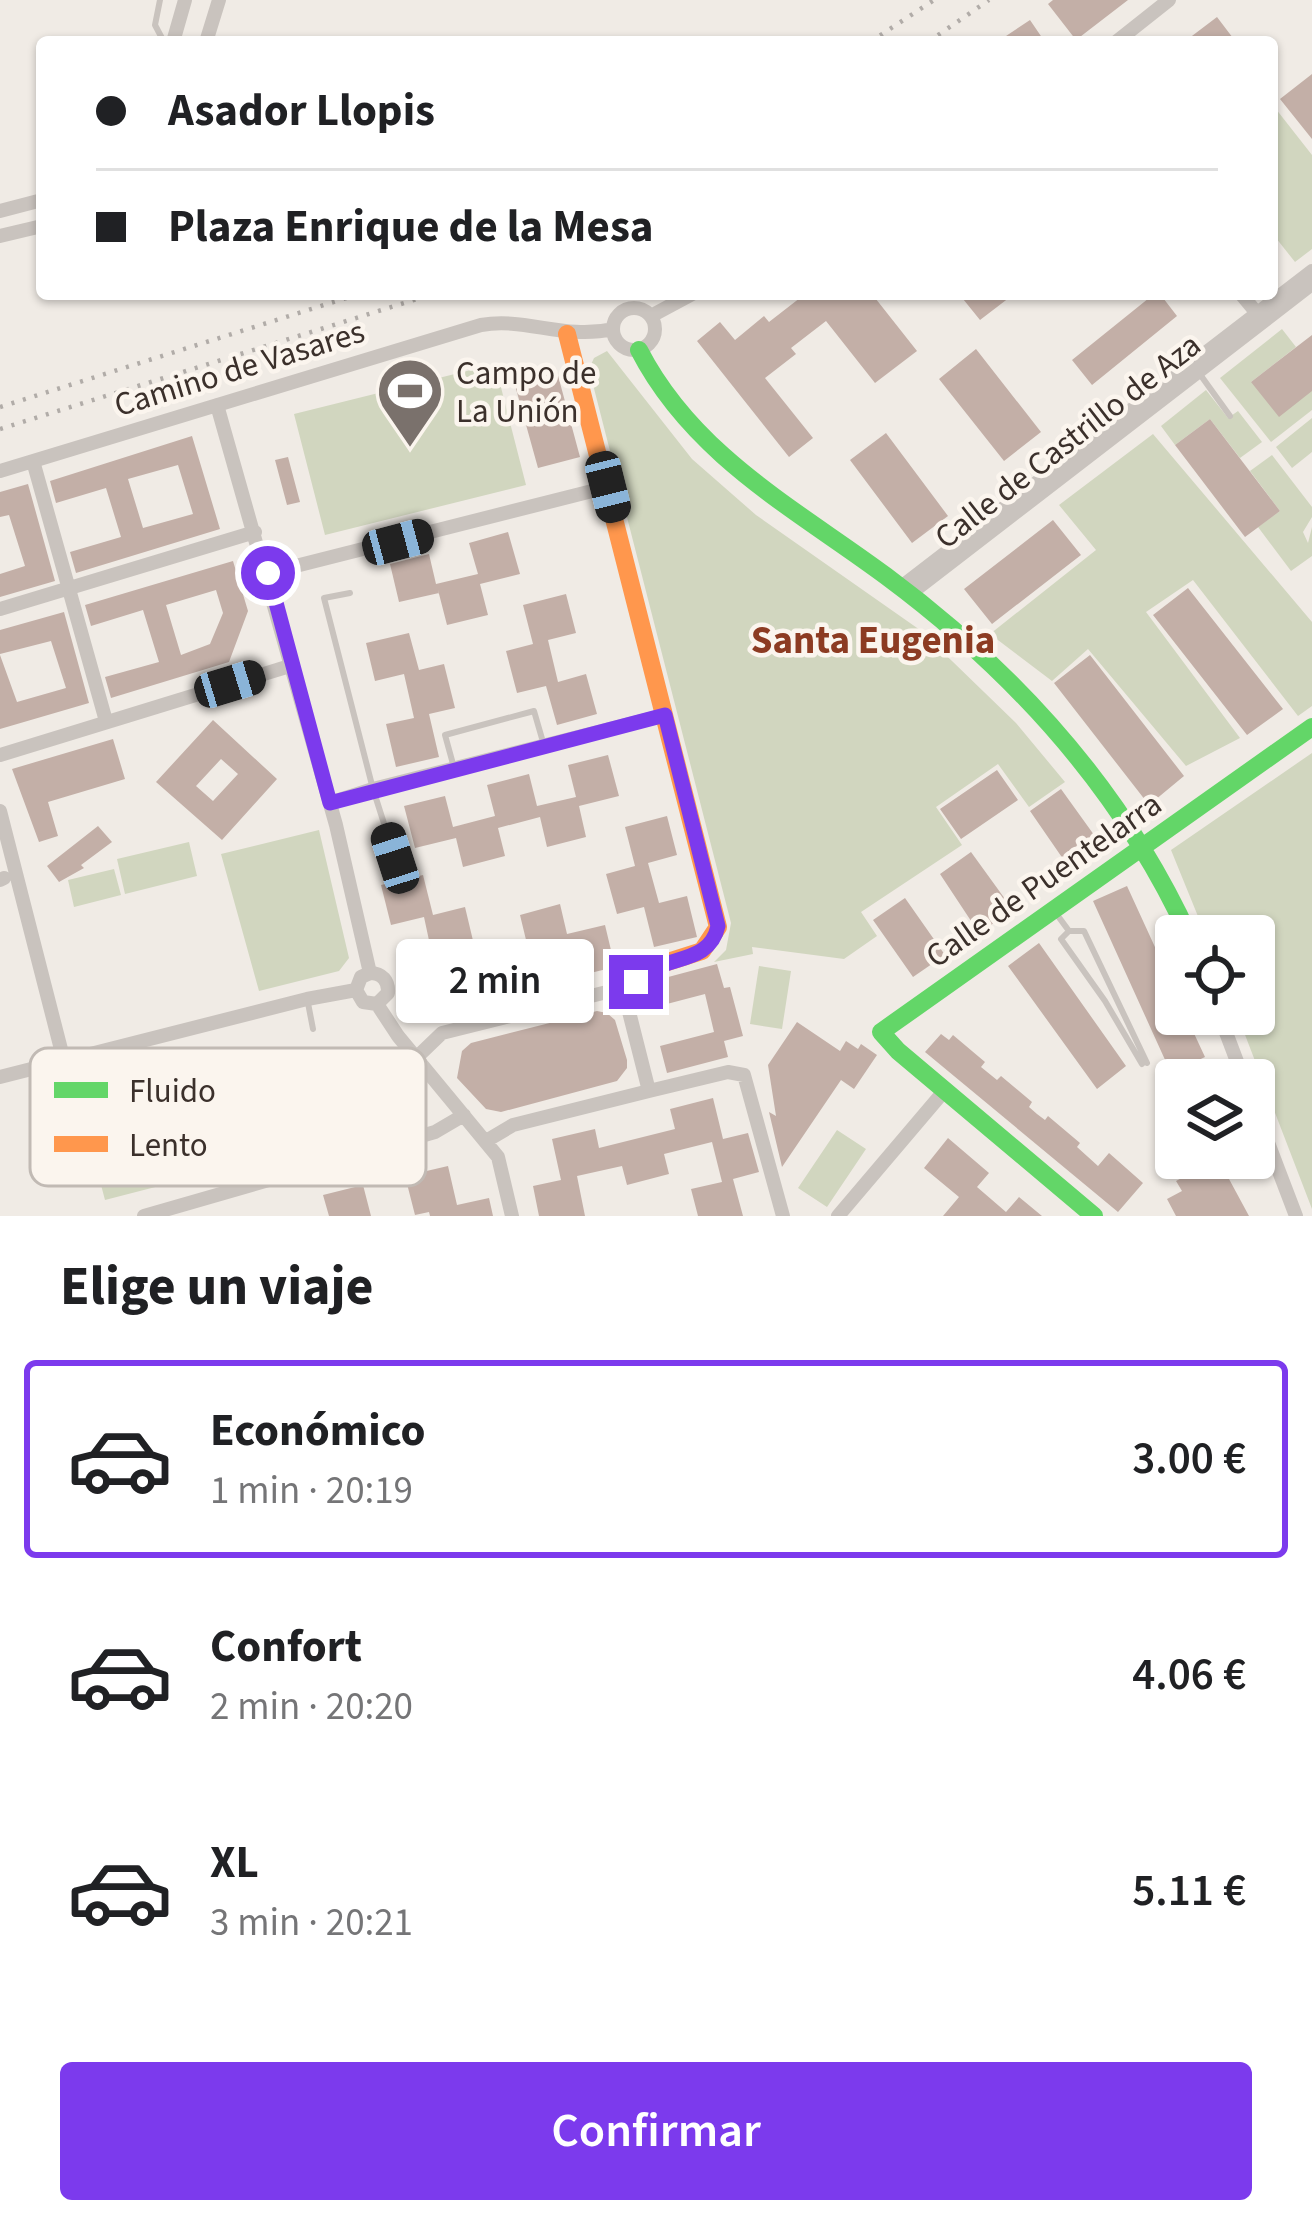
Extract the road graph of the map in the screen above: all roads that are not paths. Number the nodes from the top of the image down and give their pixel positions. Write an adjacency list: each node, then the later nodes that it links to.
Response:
1 (160, 0): 5 (lane)
2 (185, 0): 6 (street)
3 (219, 0): 7 (street)
4 (1169, 0): 8 (street)
5 (161, 36)
6 (175, 36)
7 (208, 36)
8 (1124, 36)
9 (36, 202): 10 (street)
10 (0, 211)
11 (36, 227): 12 (street)
12 (0, 236)
13 (1312, 271): 15 (street, Calle de Castrillo de Aza)
14 (1312, 284): 24 (street, Calle de Castrillo de Aza)
15 (1278, 296)
16 (681, 300): 20 (street)
17 (1246, 300): 19 (street)
18 (1272, 300): 19 (street, Calle de Castrillo de Aza)
19 (1256, 312): 33 (street, Calle de Castrillo de Aza)
20 (651, 316): 21 (street); 23 (street)
21 (613, 329): 22 (street, Camino de Vasares); 23 (street)
22 (567, 334): 25 (street, Camino de Vasares); 29 (street)
23 (639, 350): 33 (street)
24 (1199, 373): 26 (lane); 33 (street, Calle de Castrillo de Aza)
25 (218, 404): 27 (street, Camino de Vasares); 30 (street)
26 (1230, 416)
27 (32, 461): 28 (street, Camino de Vasares); 32 (street)
28 (0, 471)
29 (608, 487): 31 (street); 37 (street)
30 (255, 532): 31 (street); 32 (street)
31 (268, 573): 36 (street)
32 (67, 589): 35 (street); 38 (street)
33 (906, 591): 46 (street)
34 (350, 592): 43 (lane)
35 (0, 609)
36 (293, 665): 38 (street); 44 (street)
37 (665, 715): 40 (street); 52 (street)
38 (106, 721): 41 (street)
39 (1312, 727): 46 (street, Calle de Puentelarra)
40 (544, 746): 42 (street); 42 (lane)
41 (0, 755)
42 (454, 768): 43 (street)
43 (373, 789): 44 (street); 47 (lane)
44 (330, 803): 51 (street)
45 (0, 811): 57 (street)
46 (1142, 846): 48 (street, Calle de Puentelarra); 49 (street)
47 (395, 858)
48 (1053, 909): 50 (lane); 65 (street, Calle de Puentelarra)
49 (1180, 915)
50 (1069, 931): 50 (lane)
51 (370, 973): 53 (street); 55 (street)
52 (623, 988): 60 (street); 64 (street)
53 (356, 990): 54 (street); 55 (street)
54 (307, 999): 56 (lane); 58 (street)
55 (377, 1004): 59 (street)
56 (313, 1029)
57 (59, 1048)
58 (115, 1048)
59 (409, 1048)
60 (426, 1048)
61 (30, 1069): 63 (street)
62 (426, 1070): 66 (street)
63 (0, 1076)
64 (649, 1090): 68 (street); 73 (street)
65 (945, 1090): 74 (street); 75 (street, Calle de Puentelarra)
66 (464, 1115): 67 (street); 68 (street)
67 (426, 1135)
68 (486, 1141): 72 (street)
69 (1275, 1161): 76 (street)
70 (248, 1186): 71 (street)
71 (144, 1216)
72 (512, 1216)
73 (783, 1216)
74 (838, 1216)
75 (1094, 1216)
76 (1296, 1216)

